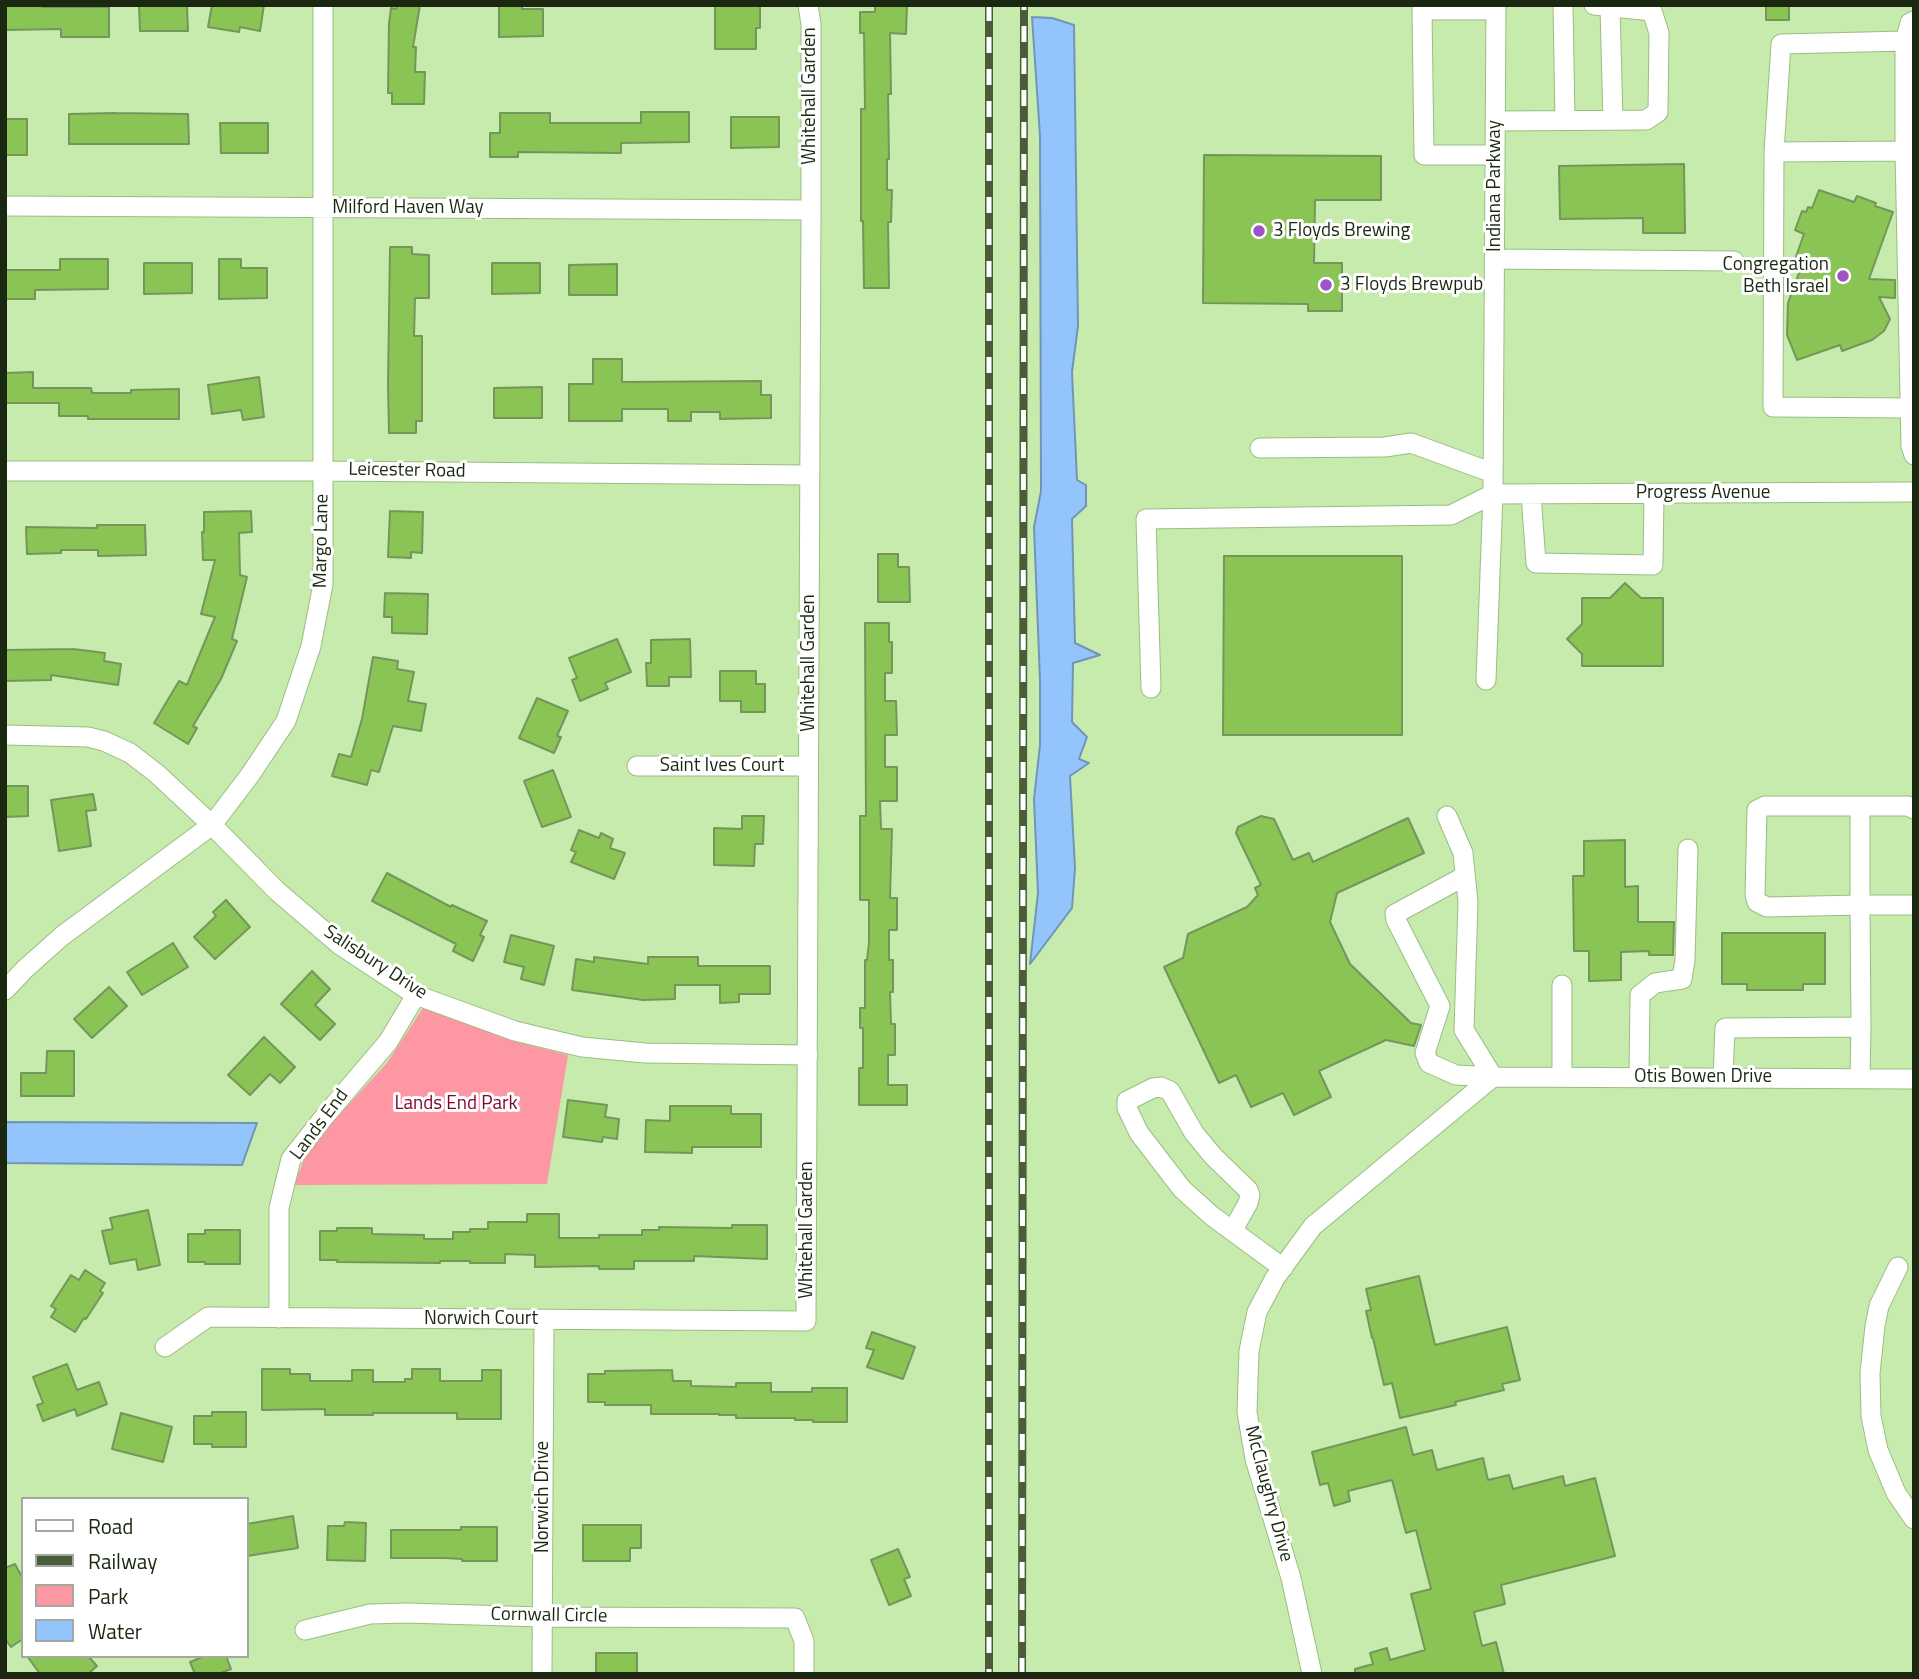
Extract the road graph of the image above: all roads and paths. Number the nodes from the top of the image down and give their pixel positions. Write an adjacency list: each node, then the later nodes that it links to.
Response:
1 (323, 5): 15 (street, Margo Lane)
2 (808, 5): 16 (street, Whitehall Garden)
3 (1563, 5): 8 (street)
4 (1602, 6): 9 (street); 9 (street)
5 (1496, 8): 10 (street, Indiana Parkway); 12 (street)
6 (1914, 21): 7 (street)
7 (1905, 41): 11 (street); 13 (street)
8 (1566, 120): 9 (street); 10 (street)
9 (1613, 120)
10 (1495, 121): 12 (street, Indiana Parkway)
11 (1774, 152): 13 (street); 19 (street)
12 (1495, 155): 17 (street, Indiana Parkway)
13 (1908, 163): 19 (street)
14 (5, 206): 15 (street, Milford Haven Way)
15 (323, 207): 16 (street, Milford Haven Way); 23 (street, Margo Lane)
16 (811, 210): 25 (street, Whitehall Garden)
17 (1494, 258): 18 (street); 24 (street, Indiana Parkway)
18 (1734, 261)
19 (1910, 408): 21 (street)
20 (1261, 448): 24 (street)
21 (1914, 455)
22 (5, 471): 23 (street, Leicester Road)
23 (323, 471): 25 (street, Leicester Road); 38 (street, Margo Lane)
24 (1493, 473): 28 (street, Indiana Parkway)
25 (810, 475): 34 (street, Whitehall Garden)
26 (1914, 492): 27 (street, Progress Avenue)
27 (1654, 493): 29 (street, Progress Avenue); 29 (street)
28 (1493, 494): 29 (street, Progress Avenue); 30 (street, Indiana Parkway); 31 (street)
29 (1531, 494)
30 (1486, 680)
31 (1151, 688)
32 (5, 735): 38 (street, Salisbury Drive)
33 (637, 765): 34 (street, Saint Ives Court)
34 (808, 766): 49 (street, Whitehall Garden)
35 (1855, 806): 36 (street); 41 (street); 41 (street)
36 (1914, 809)
37 (1447, 816): 40 (street)
38 (212, 824): 44 (street, Margo Lane); 45 (street, Salisbury Drive)
39 (1688, 849): 52 (street)
40 (1465, 877): 46 (street); 48 (street)
41 (1860, 905): 42 (street); 47 (street)
42 (1914, 905)
43 (1562, 985): 51 (street)
44 (5, 990)
45 (416, 995): 49 (street, Salisbury Drive); 59 (street, Lands End)
46 (1440, 1006): 48 (street); 50 (street, Otis Bowen Drive)
47 (1861, 1027): 53 (street); 54 (street)
48 (1464, 1030): 50 (street)
49 (808, 1055): 61 (street, Whitehall Garden)
50 (1493, 1077): 51 (street, Otis Bowen Drive); 58 (street, McClaughry Drive)
51 (1562, 1077): 52 (street, Otis Bowen Drive)
52 (1639, 1077): 53 (street, Otis Bowen Drive)
53 (1723, 1077): 54 (street, Otis Bowen Drive)
54 (1860, 1078): 55 (street, Otis Bowen Drive)
55 (1914, 1079)
56 (1233, 1230): 56 (street); 58 (street)
57 (1898, 1267): 63 (street)
58 (1283, 1268): 68 (street, McClaughry Drive)
59 (279, 1318): 60 (street, Norwich Court); 62 (street, Norwich Court)
60 (544, 1320): 61 (street, Norwich Court); 64 (street, Norwich Drive)
61 (806, 1321)
62 (164, 1347)
63 (1914, 1519)
64 (542, 1617): 65 (street, Cornwall Circle); 66 (street, Norwich Drive); 67 (street, Cornwall Circle)
65 (305, 1630)
66 (542, 1674)
67 (804, 1674)
68 (1312, 1674)

